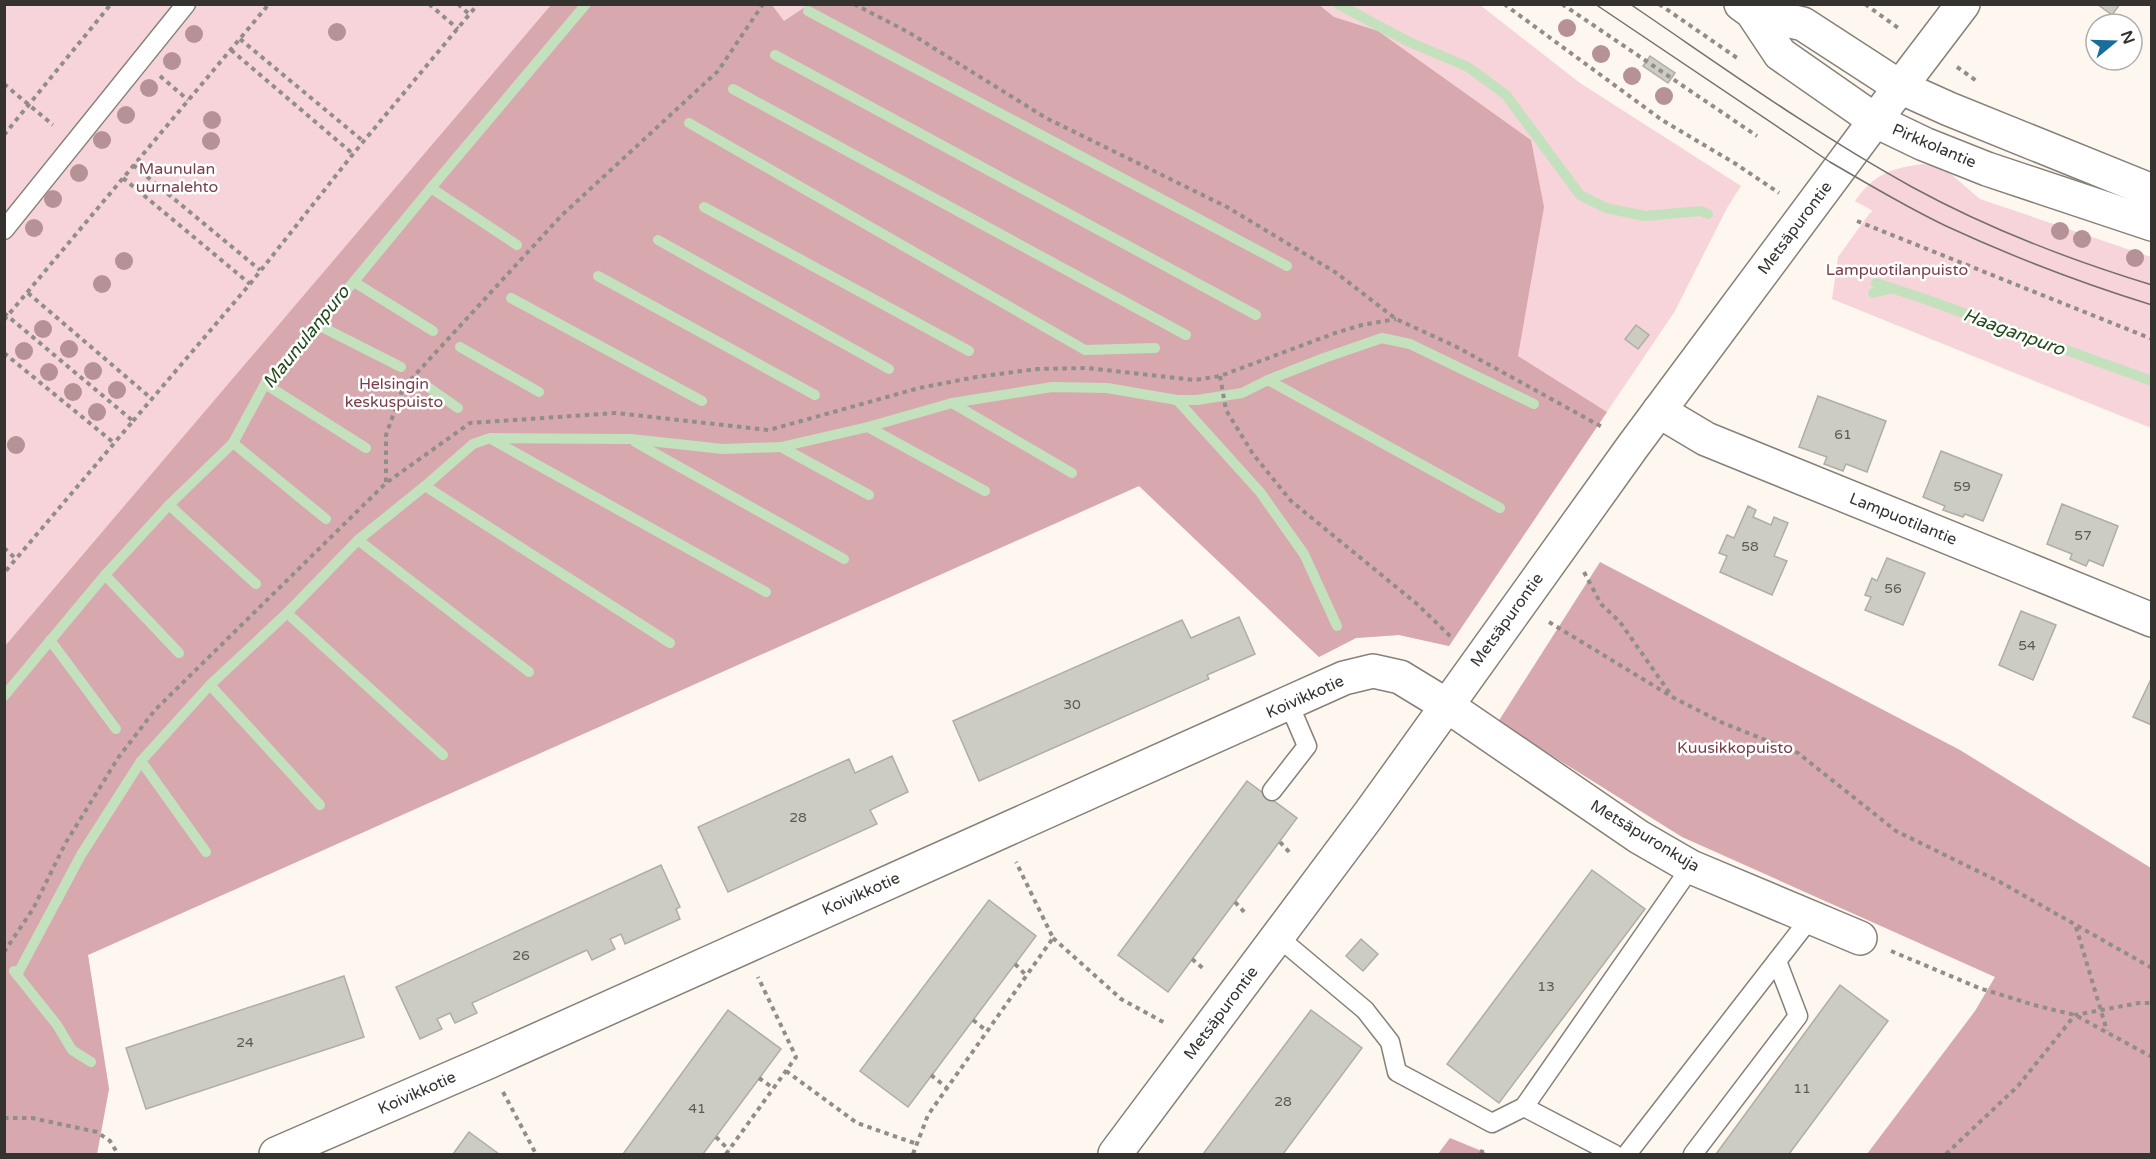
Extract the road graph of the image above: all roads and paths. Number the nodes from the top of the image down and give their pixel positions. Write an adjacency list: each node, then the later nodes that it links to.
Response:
1 (111, 4): 25 (path)
2 (186, 4): 20 (lane)
3 (269, 4): 18 (path)
4 (429, 4): 16 (path)
5 (458, 4): 15 (path)
6 (478, 4): 15 (path)
7 (763, 4): 53 (path)
8 (854, 4): 43 (path)
9 (1504, 4): 34 (path)
10 (1562, 4): 28 (path)
11 (1659, 4): 21 (path)
12 (1864, 4): 17 (path)
13 (1964, 4): 23 (street, Metsäpurontie)
14 (1747, 8): 23 (street, Pirkkolantie); 26 (street, Pirkkolantie)
15 (470, 15): 16 (path)
16 (458, 29): 29 (path)
17 (1904, 31)
18 (240, 39): 19 (path); 29 (path)
19 (231, 50): 24 (path); 31 (path)
20 (141, 60): 24 (path); 30 (lane)
21 (1748, 65)
22 (4, 84): 25 (path)
23 (1900, 87): 26 (street, Metsäpurontie); 35 (street, Pirkkolantie)
24 (188, 100): 32 (path)
25 (29, 105): 27 (path); 30 (path)
26 (1876, 121): 37 (street, Pirkkolantie); 49 (street, Metsäpurontie)
27 (4, 135)
28 (1757, 136)
29 (363, 141): 31 (path)
30 (74, 144): 38 (lane)
31 (353, 154): 39 (path)
32 (134, 165): 33 (path); 39 (path)
33 (123, 178): 40 (path); 41 (path)
34 (1776, 191)
35 (2151, 191)
36 (1857, 221): 45 (path)
37 (2151, 224)
38 (4, 230)
39 (260, 270): 40 (path)
40 (250, 284): 48 (path)
41 (28, 293): 42 (path); 48 (path)
42 (6, 315): 44 (path); 50 (path)
43 (1396, 319): 47 (path); 51 (path)
44 (4, 320)
45 (2151, 339)
46 (4, 353): 52 (path)
47 (1220, 376): 53 (path); 62 (path)
48 (152, 399): 50 (path)
49 (1659, 411): 60 (street, Lampuotilantie); 65 (street, Metsäpurontie)
50 (133, 421): 52 (path)
51 (1604, 429)
52 (114, 443): 55 (path)
53 (386, 483): 79 (path)
54 (4, 548): 55 (path)
55 (16, 558): 57 (path)
56 (4, 564): 57 (path)
57 (10, 566): 59 (path)
58 (1583, 571): 63 (path)
59 (4, 573)
60 (2151, 620)
61 (1548, 622): 63 (path)
62 (1458, 644)
63 (1674, 698): 74 (path)
64 (1289, 704): 65 (street, Koivikkotie); 66 (lane); 67 (street, Koivikkotie)
65 (1446, 705): 70 (street, Metsäpuronkuja); 75 (street, Metsäpurontie)
66 (1272, 791)
67 (1001, 832): 76 (path); 78 (street, Koivikkotie)
68 (1280, 842): 69 (path)
69 (1290, 854)
70 (1691, 867): 73 (street, Metsäpuronkuja); 100 (lane)
71 (1235, 902): 72 (path)
72 (1246, 914)
73 (1811, 917): 77 (street, Metsäpuronkuja); 81 (lane)
74 (2076, 926): 83 (path); 87 (path)
75 (1278, 937): 100 (lane); 109 (street, Metsäpurontie)
76 (1053, 938): 85 (path); 90 (path)
77 (1860, 938): 88 (path)
78 (744, 946): 94 (street, Koivikkotie); 95 (path)
79 (4, 952)
80 (1192, 959): 84 (path)
81 (1777, 961): 111 (lane); 112 (lane)
82 (1016, 964): 85 (path)
83 (2151, 968)
84 (1205, 970)
85 (1027, 976): 91 (path)
86 (2151, 1003): 87 (path)
87 (2100, 1010): 88 (path); 92 (path)
88 (2075, 1015): 92 (path); 113 (path)
89 (973, 1020): 91 (path)
90 (1165, 1023)
91 (987, 1031): 99 (path)
92 (2107, 1031): 93 (path)
93 (2151, 1057)
94 (488, 1062): 106 (street, Koivikkotie); 107 (path)
95 (786, 1071): 98 (path); 103 (path)
96 (932, 1075): 99 (path)
97 (759, 1078): 98 (path)
98 (773, 1088): 104 (path)
99 (947, 1088): 103 (path)
100 (1524, 1107): 110 (lane)
101 (4, 1118): 105 (path)
102 (716, 1137): 104 (path)
103 (917, 1144): 108 (path)
104 (727, 1152)
105 (118, 1155)
106 (276, 1155)
107 (536, 1155)
108 (913, 1155)
109 (1115, 1155)
110 (1614, 1155)
111 (1627, 1155)
112 (1693, 1155)
113 (1946, 1155)

